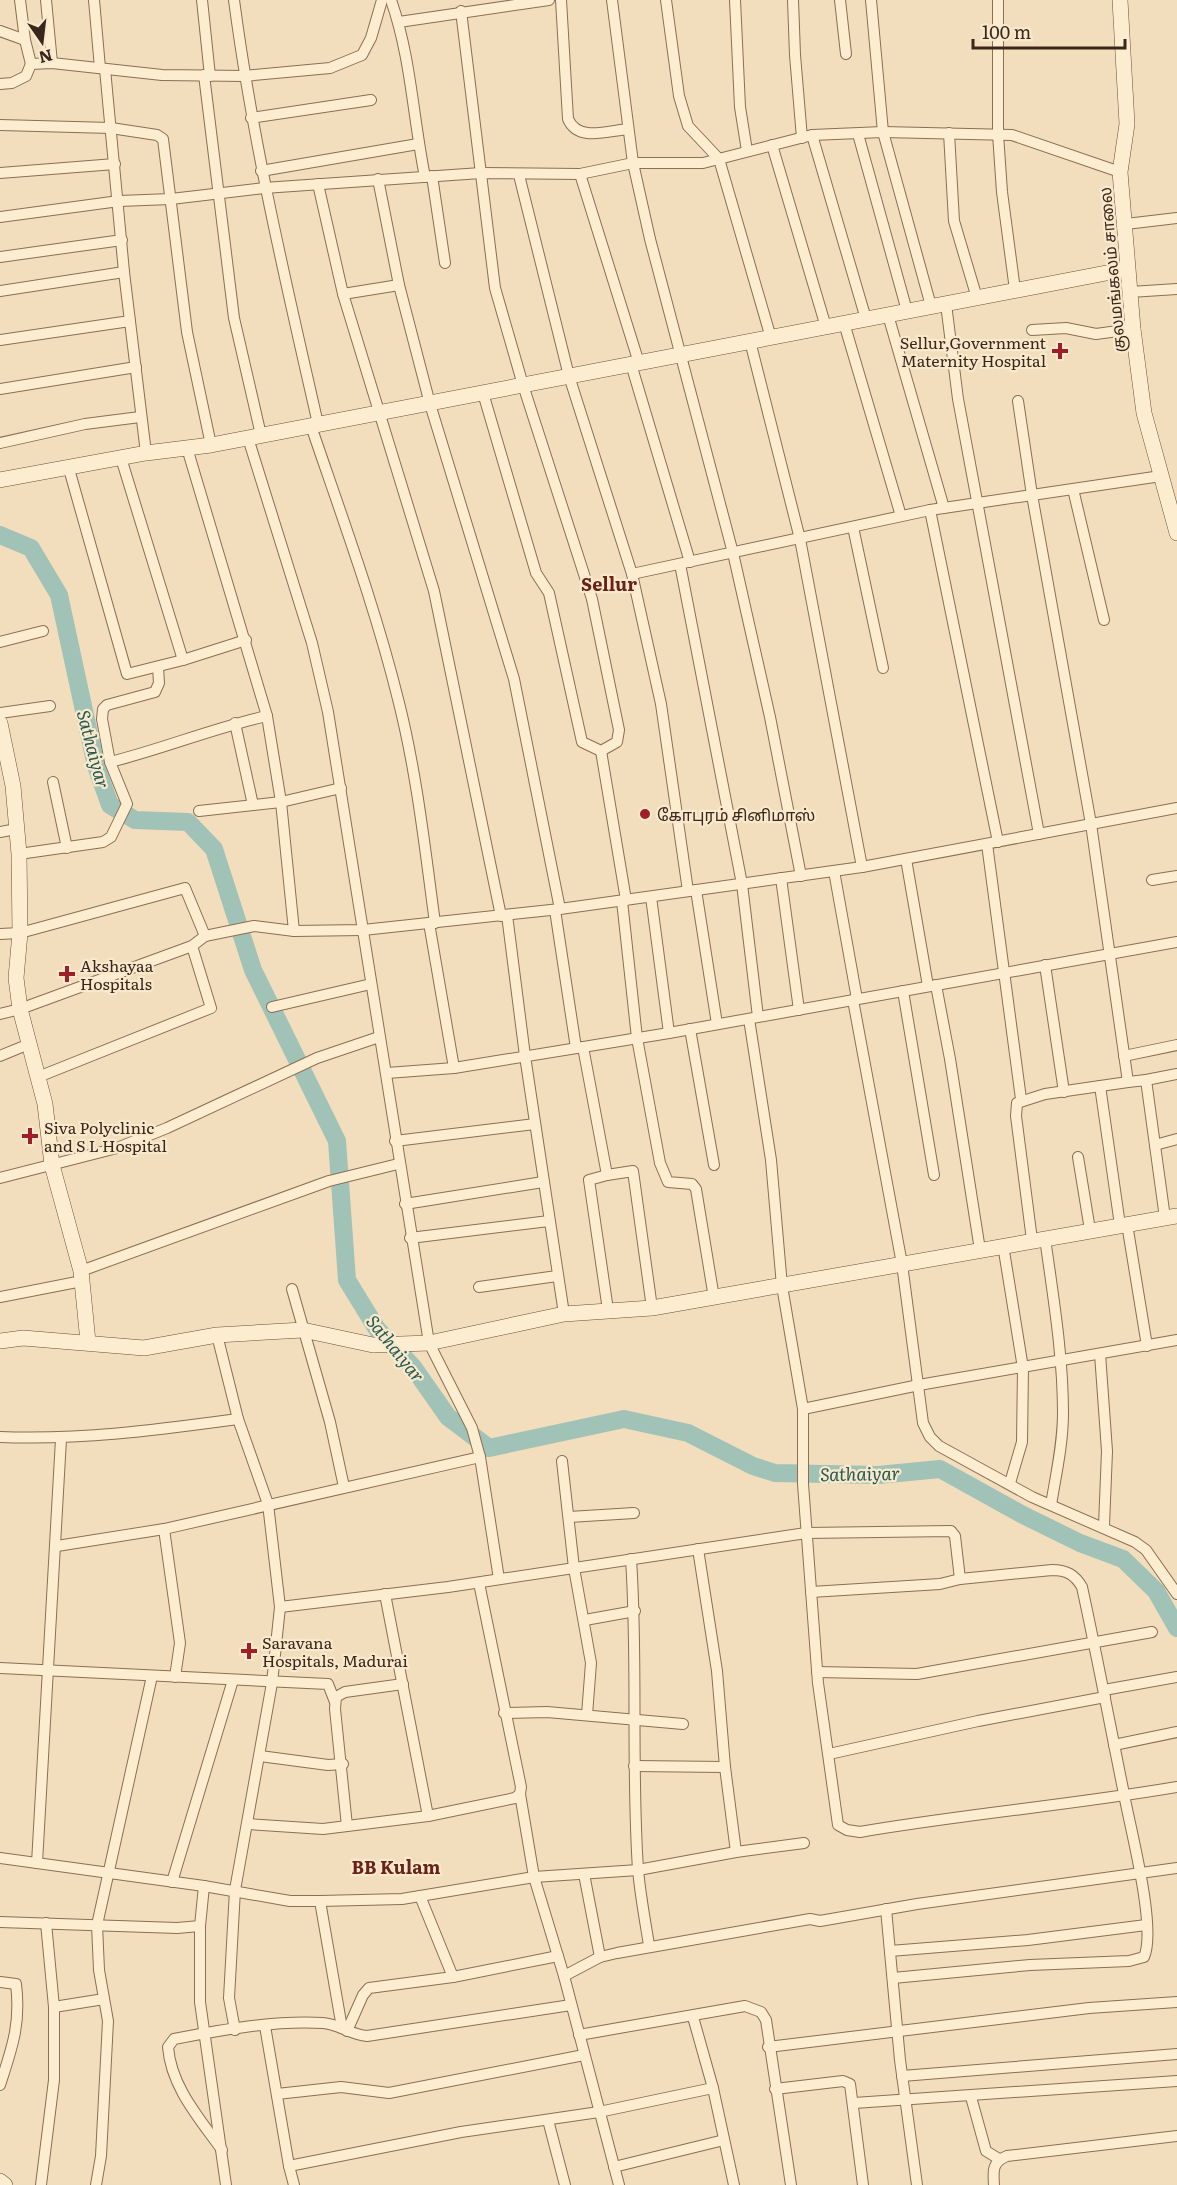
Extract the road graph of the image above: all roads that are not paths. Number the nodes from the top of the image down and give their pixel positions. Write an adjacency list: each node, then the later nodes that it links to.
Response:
1 (20, 0): 23 (street)
2 (46, 0): 25 (street)
3 (94, 0): 27 (street)
4 (202, 0): 28 (street)
5 (234, 0): 29 (street)
6 (382, 0): 29 (street)
7 (391, 0): 21 (street)
8 (549, 0): 18 (street)
9 (561, 0): 35 (street)
10 (612, 0): 35 (street)
11 (666, 0): 44 (street)
12 (735, 0): 43 (street)
13 (793, 0): 40 (street)
14 (840, 0): 24 (street)
15 (871, 0): 36 (street)
16 (998, 0): 39 (street)
17 (1120, 0): 48 (street, குலமங்கலம் சாலை)
18 (508, 3): 19 (street)
19 (472, 5): 20 (street)
20 (461, 11): 21 (street); 50 (street)
21 (399, 22): 41 (street)
22 (0, 31): 23 (street)
23 (25, 40): 26 (street)
24 (846, 54)
25 (52, 63): 26 (street); 27 (street)
26 (31, 64): 30 (street)
27 (103, 68): 28 (street); 34 (street)
28 (207, 76): 29 (street); 57 (street)
29 (244, 76): 32 (street)
30 (0, 84)
31 (371, 100): 32 (street)
32 (251, 118): 47 (street)
33 (0, 125): 34 (street)
34 (111, 128): 46 (street); 58 (street)
35 (628, 129): 45 (street)
36 (883, 132): 37 (street); 38 (street); 76 (street)
37 (949, 133): 39 (street); 74 (street)
38 (858, 134): 40 (street); 77 (street)
39 (998, 134): 48 (street); 70 (street)
40 (807, 136): 42 (street); 79 (street)
41 (418, 144): 47 (street); 53 (street)
42 (772, 145): 43 (street); 82 (street)
43 (747, 151): 44 (street)
44 (719, 159): 45 (street); 85 (street)
45 (633, 163): 51 (street); 88 (street)
46 (115, 164): 49 (street); 59 (street)
47 (261, 171): 56 (street)
48 (1120, 172): 62 (street, குலமங்கலம் சாலை)
49 (0, 173)
50 (481, 173): 52 (street); 53 (street); 92 (street)
51 (580, 174): 52 (street); 89 (street)
52 (519, 175): 91 (street)
53 (429, 176): 54 (street); 65 (street)
54 (378, 179): 55 (street); 68 (street)
55 (318, 184): 56 (street); 73 (street)
56 (264, 188): 57 (street); 99 (street)
57 (217, 193): 58 (street); 100 (street)
58 (171, 199): 59 (street); 102 (street)
59 (119, 201): 60 (street); 63 (street)
60 (0, 217)
61 (1177, 218): 62 (street)
62 (1126, 224): 66 (street, குலமங்கலம் சாலை)
63 (122, 240): 64 (street); 67 (street)
64 (0, 257)
65 (445, 263)
66 (1127, 269): 70 (street); 72 (street, குலமங்கலம் சாலை)
67 (124, 272): 71 (street); 80 (street)
68 (399, 285): 73 (street); 96 (street)
69 (1177, 289): 72 (street)
70 (1015, 290): 74 (street)
71 (0, 291)
72 (1130, 292): 84 (street, குலமங்கலம் சாலை)
73 (343, 294): 97 (street)
74 (977, 298): 75 (street)
75 (946, 304): 76 (street); 111 (street)
76 (931, 306): 77 (street)
77 (907, 311): 78 (street)
78 (888, 315): 79 (street); 112 (street)
79 (866, 319): 81 (street)
80 (130, 321): 86 (street); 90 (street)
81 (844, 323): 82 (street); 114 (street)
82 (826, 327): 85 (street)
83 (1032, 330): 84 (street)
84 (1133, 330): 107 (street, குலமங்கலம் சாலை)
85 (771, 338): 87 (street)
86 (0, 340)
87 (750, 341): 88 (street); 117 (street)
88 (682, 354): 89 (street); 118 (street)
89 (635, 363): 91 (street); 119 (street)
90 (136, 367): 93 (street); 98 (street)
91 (569, 376): 92 (street); 120 (street)
92 (523, 385): 94 (street); 133 (street)
93 (0, 389)
94 (483, 393): 96 (street); 133 (street)
95 (1018, 400): 110 (street)
96 (430, 404): 97 (street); 159 (street)
97 (378, 413): 99 (street); 160 (street)
98 (140, 417): 101 (street); 104 (street)
99 (315, 425): 100 (street); 161 (street)
100 (254, 437): 102 (street); 136 (street)
101 (0, 443)
102 (211, 445): 103 (street)
103 (187, 448): 104 (street); 123 (street)
104 (146, 453): 105 (street)
105 (121, 458): 106 (street); 125 (street)
106 (69, 469): 108 (street); 126 (street)
107 (1161, 476): 109 (street); 116 (street, குலமங்கலம் சாலை)
108 (0, 480)
109 (1073, 489): 110 (street); 121 (street)
110 (1032, 495): 111 (street); 141 (street)
111 (978, 503): 112 (street); 144 (street)
112 (944, 508): 113 (street)
113 (930, 510): 114 (street); 145 (street)
114 (901, 516): 115 (street)
115 (853, 527): 117 (street); 127 (street)
116 (1177, 533)
117 (800, 539): 118 (street); 149 (street)
118 (733, 553): 119 (street); 151 (street)
119 (685, 563): 120 (street); 155 (street)
120 (632, 574): 156 (street)
121 (1104, 620)
122 (43, 631): 124 (street)
123 (246, 640): 125 (street); 130 (street)
124 (0, 642)
125 (183, 660): 126 (street)
126 (158, 667): 134 (street)
127 (883, 668)
128 (50, 706): 129 (street)
129 (0, 713)
130 (267, 716): 132 (street); 137 (street)
131 (0, 723): 142 (street)
132 (235, 723): 134 (street); 138 (street)
133 (601, 751): 158 (street)
134 (110, 762): 146 (street)
135 (53, 782): 146 (street)
136 (341, 788): 137 (street); 162 (street)
137 (281, 802): 138 (street); 163 (street)
138 (253, 805): 140 (street)
139 (1177, 808): 141 (street)
140 (199, 811)
141 (1091, 824): 144 (street); 169 (street)
142 (16, 830): 143 (street); 147 (street)
143 (0, 832)
144 (1039, 834): 145 (street)
145 (992, 843): 148 (street); 171 (street)
146 (67, 848): 147 (street)
147 (19, 854): 164 (street)
148 (906, 859): 149 (street); 173 (street)
149 (862, 867): 150 (street)
150 (834, 871): 151 (street); 175 (street)
151 (801, 876): 153 (street)
152 (1177, 876): 154 (street)
153 (781, 878): 155 (street); 178 (street)
154 (1152, 880)
155 (742, 884): 156 (street); 180 (street)
156 (692, 891): 157 (street); 181 (street)
157 (651, 897): 158 (street); 183 (street)
158 (624, 901): 159 (street); 185 (street)
159 (557, 910): 160 (street); 188 (street)
160 (504, 915): 161 (street); 190 (street)
161 (432, 923): 162 (street); 192 (street)
162 (363, 930): 163 (street); 172 (street)
163 (294, 931): 166 (street)
164 (20, 933): 165 (street); 166 (street); 177 (street)
165 (0, 934)
166 (205, 936): 168 (street)
167 (1177, 942): 169 (street)
168 (192, 946): 177 (street); 195 (street)
169 (1109, 953): 170 (street); 191 (street)
170 (1045, 965): 171 (street); 199 (street)
171 (1005, 972): 173 (street); 200 (street)
172 (371, 984): 176 (street); 184 (street)
173 (932, 985): 174 (street); 221 (street)
174 (903, 991): 175 (street); 210 (street)
175 (855, 999): 178 (street); 222 (street)
176 (272, 1007)
177 (20, 1009): 179 (street); 186 (street)
178 (799, 1010): 180 (street)
179 (0, 1014)
180 (754, 1018): 181 (street); 225 (street)
181 (717, 1024): 182 (street)
182 (690, 1029): 183 (street); 208 (street)
183 (669, 1033): 185 (street)
184 (379, 1037): 193 (street); 207 (street)
185 (637, 1038): 188 (street); 229 (street)
186 (29, 1044): 189 (street); 195 (street)
187 (1177, 1046): 191 (street)
188 (580, 1047): 190 (street); 209 (street)
189 (0, 1056)
190 (525, 1056): 192 (street); 201 (street)
191 (1124, 1056): 197 (street)
192 (454, 1068): 193 (street)
193 (387, 1073): 203 (street)
194 (1177, 1074): 196 (street)
195 (38, 1077): 207 (street)
196 (1146, 1080): 197 (street); 204 (street)
197 (1128, 1082): 198 (street)
198 (1100, 1086): 199 (street); 216 (street)
199 (1064, 1092): 200 (street)
200 (1021, 1100): 219 (street)
201 (534, 1124): 203 (street); 212 (street)
202 (1177, 1139): 204 (street)
203 (395, 1141): 206 (street)
204 (1155, 1145): 214 (street)
205 (1078, 1157): 217 (street)
206 (398, 1164): 213 (street); 223 (street)
207 (52, 1165): 211 (street); 223 (street)
208 (714, 1165)
209 (607, 1175): 230 (street); 231 (street)
210 (934, 1175)
211 (0, 1178)
212 (543, 1182): 213 (street); 215 (street)
213 (405, 1204): 218 (street)
214 (1171, 1217): 216 (street)
215 (549, 1221): 218 (street); 224 (street)
216 (1124, 1225): 217 (street); 239 (street)
217 (1090, 1230): 219 (street)
218 (410, 1238): 238 (street)
219 (1039, 1239): 220 (street); 241 (street)
220 (1003, 1245): 221 (street); 242 (street)
221 (980, 1250): 222 (street)
222 (902, 1264): 225 (street); 243 (street)
223 (82, 1276): 228 (street); 237 (street)
224 (557, 1276): 226 (street); 232 (street)
225 (782, 1286): 229 (street); 244 (street)
226 (479, 1287)
227 (292, 1289): 233 (street)
228 (0, 1297)
229 (714, 1298): 230 (street)
230 (652, 1308): 231 (street)
231 (608, 1310): 232 (street)
232 (564, 1314): 238 (street)
233 (303, 1330): 234 (street); 238 (street); 251 (street)
234 (217, 1335): 237 (street); 245 (street)
235 (1177, 1340): 239 (street)
236 (0, 1341): 237 (street)
237 (88, 1342)
238 (429, 1343): 248 (street)
239 (1148, 1346): 240 (street)
240 (1100, 1354): 241 (street); 256 (street)
241 (1061, 1361): 242 (street); 253 (street)
242 (1023, 1368): 243 (street); 250 (street)
243 (919, 1385): 244 (street); 250 (street)
244 (802, 1409): 258 (street)
245 (238, 1419): 247 (street); 252 (street)
246 (0, 1437): 247 (street)
247 (61, 1439): 259 (street)
248 (480, 1457): 251 (street); 264 (street)
249 (562, 1461): 255 (street)
250 (1010, 1483): 253 (street)
251 (344, 1487): 252 (street)
252 (268, 1504): 257 (street); 269 (street)
253 (1051, 1505): 256 (street)
254 (633, 1513): 255 (street)
255 (569, 1517): 262 (street)
256 (1104, 1526): 267 (street)
257 (164, 1529): 259 (street); 278 (street)
258 (806, 1533): 260 (street); 263 (street); 266 (street)
259 (57, 1546): 275 (street)
260 (698, 1549): 261 (street); 295 (street)
261 (631, 1559): 262 (street); 270 (street)
262 (574, 1568): 264 (street); 271 (street)
263 (960, 1579): 266 (street); 273 (street)
264 (499, 1580): 265 (street)
265 (479, 1582): 268 (street); 285 (street)
266 (811, 1592): 276 (street)
267 (1177, 1593)
268 (386, 1594): 269 (street); 282 (street)
269 (280, 1607): 281 (street)
270 (634, 1611): 271 (street); 287 (street)
271 (585, 1620): 286 (street)
272 (1152, 1632): 273 (street)
273 (1094, 1643): 276 (street); 283 (street)
274 (0, 1668): 275 (street)
275 (50, 1671): 277 (street); 305 (street)
276 (817, 1672): 291 (street)
277 (152, 1676): 278 (street); 308 (street)
278 (175, 1677): 280 (street)
279 (1177, 1677): 283 (street)
280 (233, 1680): 281 (street); 312 (street)
281 (272, 1683): 284 (street); 292 (street)
282 (403, 1684): 284 (street); 299 (street)
283 (1104, 1694): 290 (street); 291 (street)
284 (335, 1702): 293 (street)
285 (504, 1713): 286 (street); 297 (street)
286 (587, 1715): 287 (street)
287 (635, 1719): 288 (street); 294 (street)
288 (683, 1724)
289 (1177, 1732): 290 (street)
290 (1114, 1745): 298 (street)
291 (829, 1754): 298 (street)
292 (260, 1756): 293 (street); 300 (street)
293 (343, 1764): 301 (street)
294 (634, 1766): 295 (street); 307 (street)
295 (725, 1767): 303 (street)
296 (1177, 1787): 298 (street)
297 (520, 1794): 299 (street); 311 (street)
298 (1124, 1796): 310 (street)
299 (428, 1816): 301 (street)
300 (248, 1824): 301 (street); 314 (street)
301 (347, 1826)
302 (804, 1844): 303 (street)
303 (736, 1852): 307 (street)
304 (0, 1858): 305 (street)
305 (37, 1863): 308 (street)
306 (1177, 1868): 310 (street)
307 (638, 1870): 309 (street); 323 (street)
308 (107, 1872): 312 (street); 320 (street)
309 (584, 1874): 311 (street); 326 (street)
310 (1140, 1875): 317 (street); 321 (street)
311 (534, 1877): 315 (street); 325 (street)
312 (173, 1881): 313 (street)
313 (204, 1886): 314 (street); 322 (street)
314 (235, 1890): 316 (street); 337 (street)
315 (420, 1896): 316 (street); 328 (street)
316 (320, 1901): 338 (street)
317 (886, 1909): 323 (street); 324 (street)
318 (0, 1922): 319 (street)
319 (46, 1923): 320 (street); 334 (street)
320 (97, 1925): 322 (street); 331 (street)
321 (1146, 1925): 324 (street); 329 (street)
322 (200, 1926): 340 (street)
323 (649, 1945): 326 (street)
324 (890, 1952): 329 (street)
325 (558, 1956): 327 (street); 328 (street)
326 (600, 1957): 327 (street)
327 (564, 1976): 333 (street)
328 (453, 1977): 338 (street)
329 (893, 1978): 339 (street)
330 (0, 1982): 347 (street)
331 (104, 1999): 334 (street); 365 (street)
332 (1177, 2002): 339 (street)
333 (571, 2005): 338 (street); 341 (street)
334 (54, 2007): 364 (street)
335 (693, 2017): 341 (street); 342 (street); 348 (street)
336 (265, 2026): 337 (street); 338 (street); 350 (street)
337 (235, 2030): 340 (street)
338 (344, 2030)
339 (899, 2031): 342 (street); 345 (street)
340 (206, 2033): 358 (street); 358 (street)
341 (579, 2035): 344 (street)
342 (768, 2047): 349 (street)
343 (1177, 2054): 345 (street)
344 (584, 2055): 350 (street); 354 (street)
345 (902, 2076): 352 (street)
346 (1177, 2081): 351 (street)
347 (0, 2085)
348 (713, 2088): 354 (street); 357 (street)
349 (775, 2089): 353 (street); 371 (street)
350 (277, 2094): 360 (street)
351 (971, 2097): 352 (street); 359 (street)
352 (905, 2101): 353 (street); 373 (street)
353 (854, 2103): 372 (street)
354 (599, 2112): 355 (street); 361 (street)
355 (548, 2120): 360 (street); 368 (street)
356 (1177, 2136): 359 (street)
357 (724, 2140): 361 (street); 370 (street)
358 (222, 2150): 366 (street)
359 (999, 2159): 374 (street)
360 (289, 2166): 367 (street)
361 (614, 2168): 369 (street)
362 (0, 2181): 363 (street)
363 (4, 2185)
364 (41, 2185)
365 (96, 2185)
366 (226, 2185)
367 (294, 2185)
368 (565, 2185)
369 (619, 2185)
370 (734, 2185)
371 (791, 2185)
372 (863, 2185)
373 (917, 2185)
374 (994, 2185)

